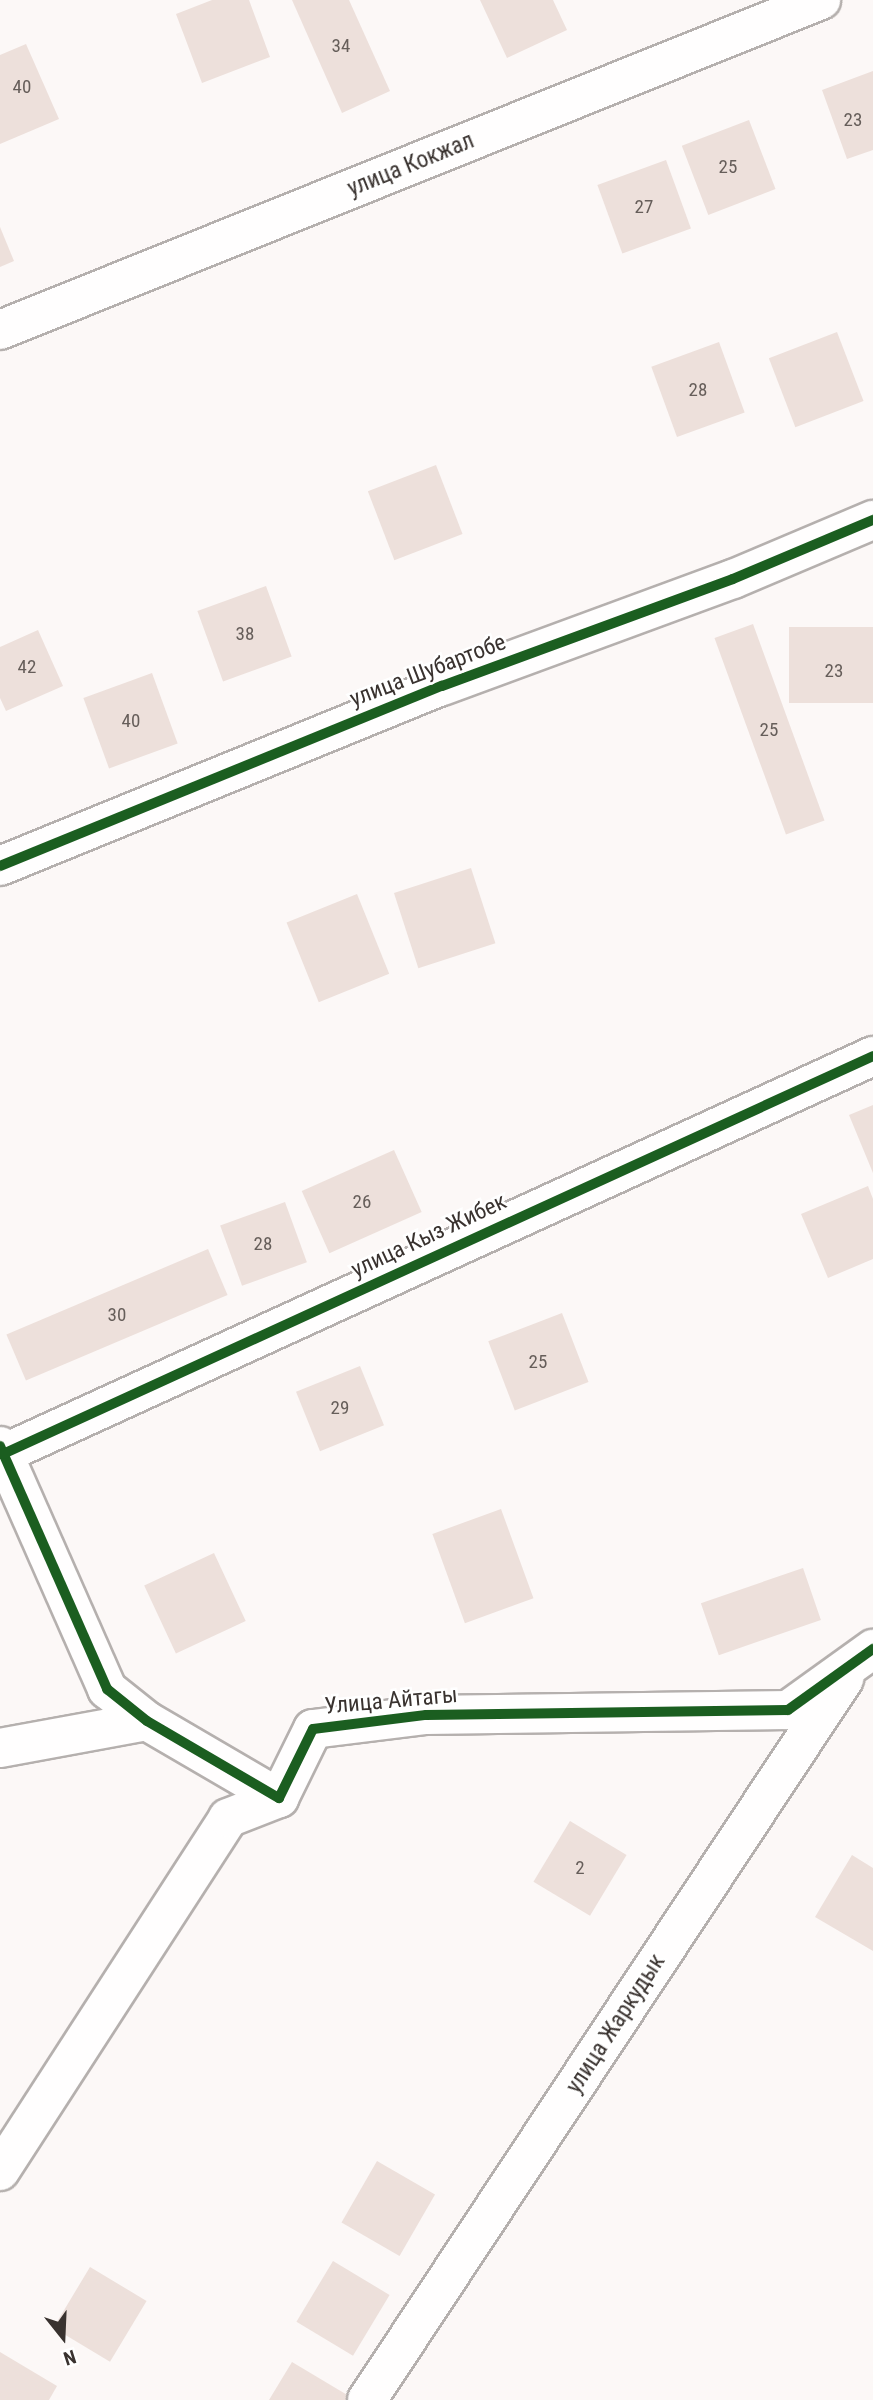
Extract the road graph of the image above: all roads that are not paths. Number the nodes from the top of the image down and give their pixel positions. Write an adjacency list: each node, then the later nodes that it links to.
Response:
1 (821, 0): 2 (street, улица Кокжал)
2 (0, 330)
3 (873, 520): 4 (street, улица Шубартобе)
4 (0, 866)
5 (873, 1056): 6 (street, улица Кыз Жибек)
6 (2, 1450): 8 (street)
7 (870, 1649): 10 (street, Улица Айтагы); 12 (street, улица Жаркудык)
8 (147, 1721): 9 (street); 10 (street)
9 (0, 1748)
10 (279, 1798): 11 (street)
11 (0, 2171)
12 (367, 2400)

